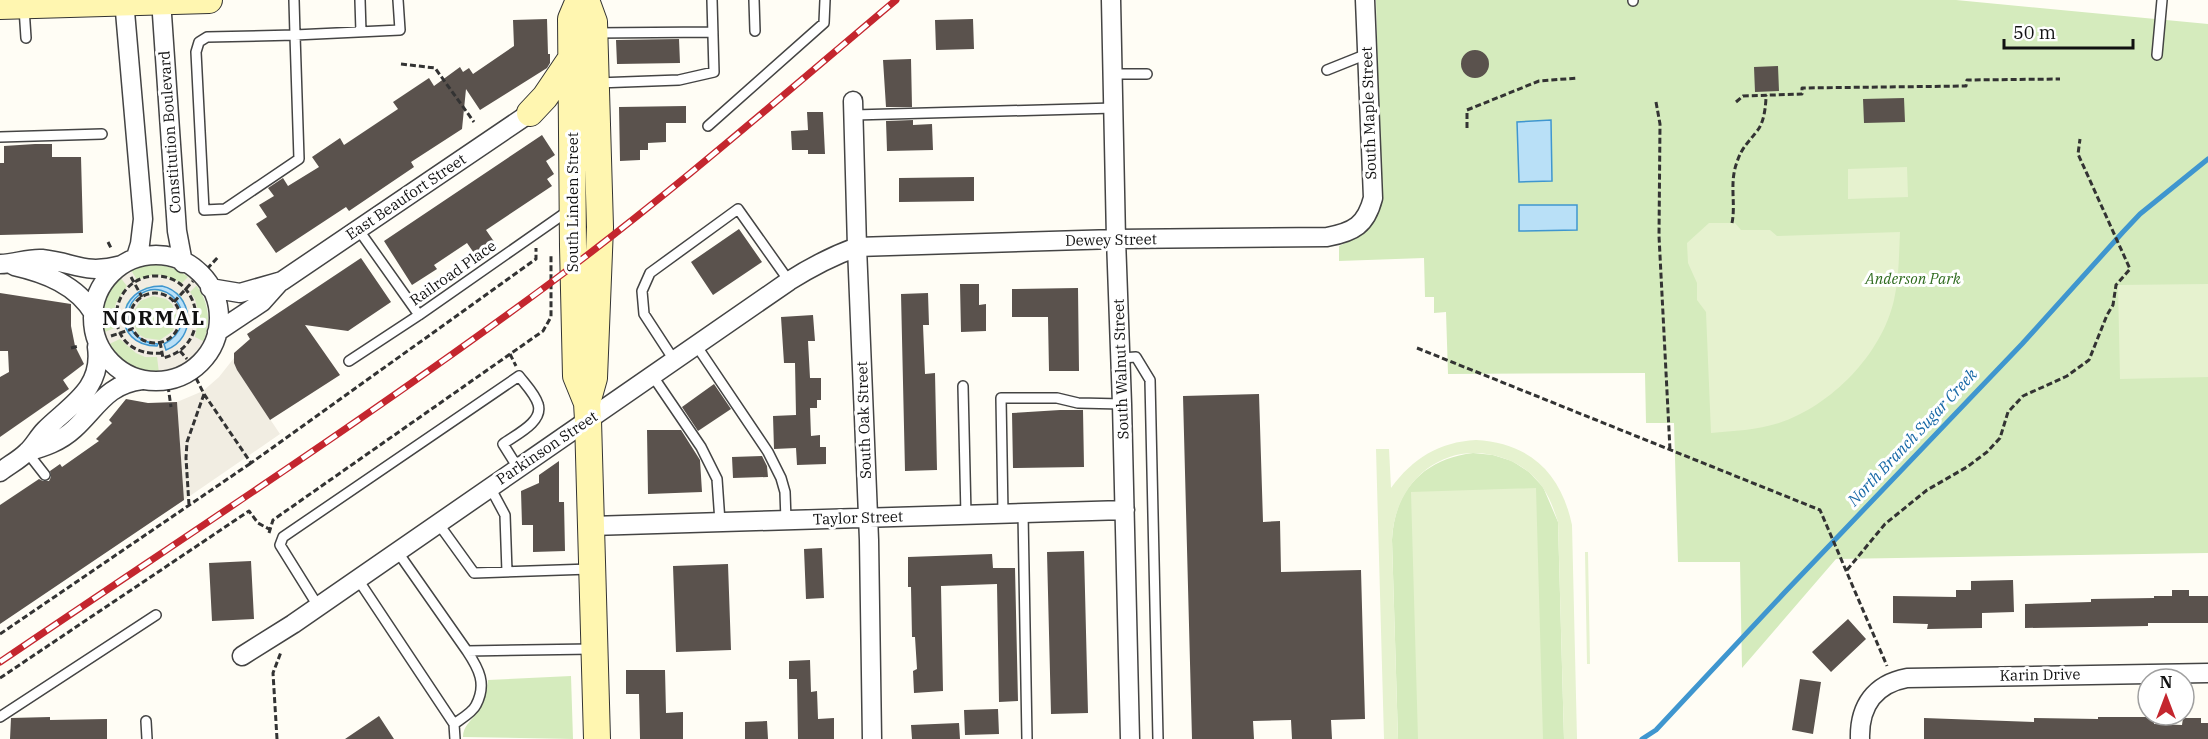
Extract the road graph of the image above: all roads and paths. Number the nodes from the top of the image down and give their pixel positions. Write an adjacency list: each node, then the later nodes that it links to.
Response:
1 (209, 0): 13 (main road)
2 (294, 0): 19 (lane)
3 (360, 0): 16 (lane)
4 (398, 0): 16 (lane)
5 (579, 0): 23 (main road, South Linden Street)
6 (586, 0): 18 (main road, South Linden Street)
7 (712, 0): 17 (lane)
8 (754, 0): 15 (lane)
9 (825, 0): 38 (lane)
10 (1111, 0): 26 (street, South Walnut Street)
11 (1365, 0): 21 (street, South Maple Street)
12 (2162, 0): 22 (lane)
13 (143, 1): 14 (main road); 53 (street, Constitution Boulevard); 55 (street)
14 (12, 6): 20 (lane)
15 (755, 31)
16 (361, 32): 19 (lane)
17 (713, 32): 18 (lane); 30 (lane)
18 (594, 33): 30 (main road, South Linden Street)
19 (295, 34): 19 (lane)
20 (26, 38)
21 (1367, 54): 25 (lane); 46 (street, South Maple Street)
22 (2157, 55)
23 (572, 57): 36 (main road); 43 (main road, South Linden Street)
24 (401, 64): 37 (path)
25 (1327, 70)
26 (1113, 74): 27 (lane); 35 (street, South Walnut Street)
27 (1147, 74)
28 (1578, 78): 39 (path)
29 (2060, 79): 31 (path)
30 (595, 83): 88 (main road, South Linden Street)
31 (1766, 95): 33 (path); 45 (path)
32 (1656, 102): 89 (path)
33 (1736, 102)
34 (853, 108): 35 (lane); 51 (street, South Oak Street)
35 (1114, 108): 48 (street, South Walnut Street)
36 (530, 113): 43 (main road); 47 (street, East Beaufort Street)
37 (474, 122)
38 (708, 126)
39 (1467, 128)
40 (102, 134): 41 (lane)
41 (0, 137)
42 (2080, 139): 110 (path)
43 (572, 140): 44 (main road, South Linden Street)
44 (572, 208): 66 (lane, Railroad Place); 88 (main road, South Linden Street)
45 (1732, 223)
46 (1361, 224): 48 (street, Dewey Street)
47 (358, 229): 58 (street, East Beaufort Street); 66 (lane)
48 (1116, 239): 51 (street, Dewey Street); 76 (street, South Walnut Street)
49 (537, 243): 91 (path)
50 (551, 246): 106 (path)
51 (856, 247): 59 (street, Parkinson Street); 101 (street, South Oak Street)
52 (219, 256): 56 (path)
53 (183, 262): 55 (street); 61 (street)
54 (3, 264): 55 (street); 65 (street)
55 (130, 266): 60 (path); 65 (street)
56 (207, 269)
57 (193, 280): 62 (path)
58 (282, 280): 61 (street, East Beaufort Street); 68 (street, East Beaufort Street)
59 (789, 280): 72 (street, Parkinson Street); 78 (lane)
60 (135, 282): 62 (path); 63 (path); 69 (path)
61 (210, 288): 68 (street)
62 (186, 289): 64 (path); 74 (path)
63 (142, 297): 64 (path); 67 (path)
64 (174, 302): 70 (path)
65 (94, 314): 71 (street)
66 (419, 315): 79 (lane, Railroad Place)
67 (132, 329): 69 (path); 70 (path)
68 (218, 332): 82 (street)
69 (119, 334): 71 (path); 75 (path)
70 (160, 342): 75 (path)
71 (100, 343): 82 (street); 90 (street)
72 (696, 345): 78 (street, Parkinson Street); 102 (lane)
73 (1418, 348): 89 (path)
74 (180, 351): 75 (path); 77 (path)
75 (163, 353)
76 (1121, 358): 86 (street, South Walnut Street); 133 (lane)
77 (187, 359)
78 (674, 360): 80 (street, Parkinson Street)
79 (349, 361)
80 (652, 375): 88 (street, Parkinson Street); 103 (lane)
81 (196, 378): 85 (path)
82 (142, 380): 90 (street)
83 (168, 386): 87 (path)
84 (963, 386): 100 (lane)
85 (204, 394): 91 (path); 96 (path)
86 (1122, 404): 97 (street, South Walnut Street); 98 (lane)
87 (171, 407)
88 (588, 411): 92 (street, Parkinson Street); 105 (main road, South Linden Street)
89 (1670, 450): 110 (path)
90 (27, 452): 93 (street); 94 (lane)
91 (251, 463): 96 (path)
92 (518, 468): 95 (street, Parkinson Street); 113 (lane)
93 (0, 472)
94 (45, 475)
95 (490, 487): 104 (street, Parkinson Street); 111 (lane)
96 (189, 505): 116 (path)
97 (1125, 510): 99 (street, Taylor Street); 132 (street, South Walnut Street)
98 (1003, 513): 99 (street, Taylor Street); 100 (street, Taylor Street)
99 (1023, 513): 131 (lane)
100 (966, 514): 101 (street, Taylor Street)
101 (868, 517): 102 (street, Taylor Street); 130 (street, South Oak Street)
102 (786, 520): 103 (street, Taylor Street)
103 (720, 522): 105 (street, Taylor Street)
104 (438, 523): 108 (street, Parkinson Street); 111 (lane)
105 (591, 526): 109 (main road, South Linden Street)
106 (269, 529): 107 (path); 122 (path)
107 (270, 538)
108 (396, 551): 112 (street, Parkinson Street); 118 (lane)
109 (592, 568): 111 (lane); 117 (main road, South Linden Street)
110 (1846, 570): 120 (path)
111 (507, 572)
112 (357, 578): 113 (street, Parkinson Street); 125 (lane)
113 (318, 606): 115 (street, Parkinson Street)
114 (156, 615): 123 (lane)
115 (293, 624): 119 (street, Parkinson Street); 127 (path)
116 (0, 634)
117 (595, 649): 118 (lane); 129 (main road, South Linden Street)
118 (467, 651): 125 (lane)
119 (242, 656)
120 (1888, 667)
121 (2208, 673): 134 (street, Karin Drive)
122 (0, 678)
123 (0, 717)
124 (146, 722): 126 (lane)
125 (454, 724): 128 (lane)
126 (147, 739)
127 (276, 739)
128 (455, 739)
129 (597, 739)
130 (872, 739)
131 (1027, 739)
132 (1130, 739)
133 (1158, 739)
134 (1860, 739)

